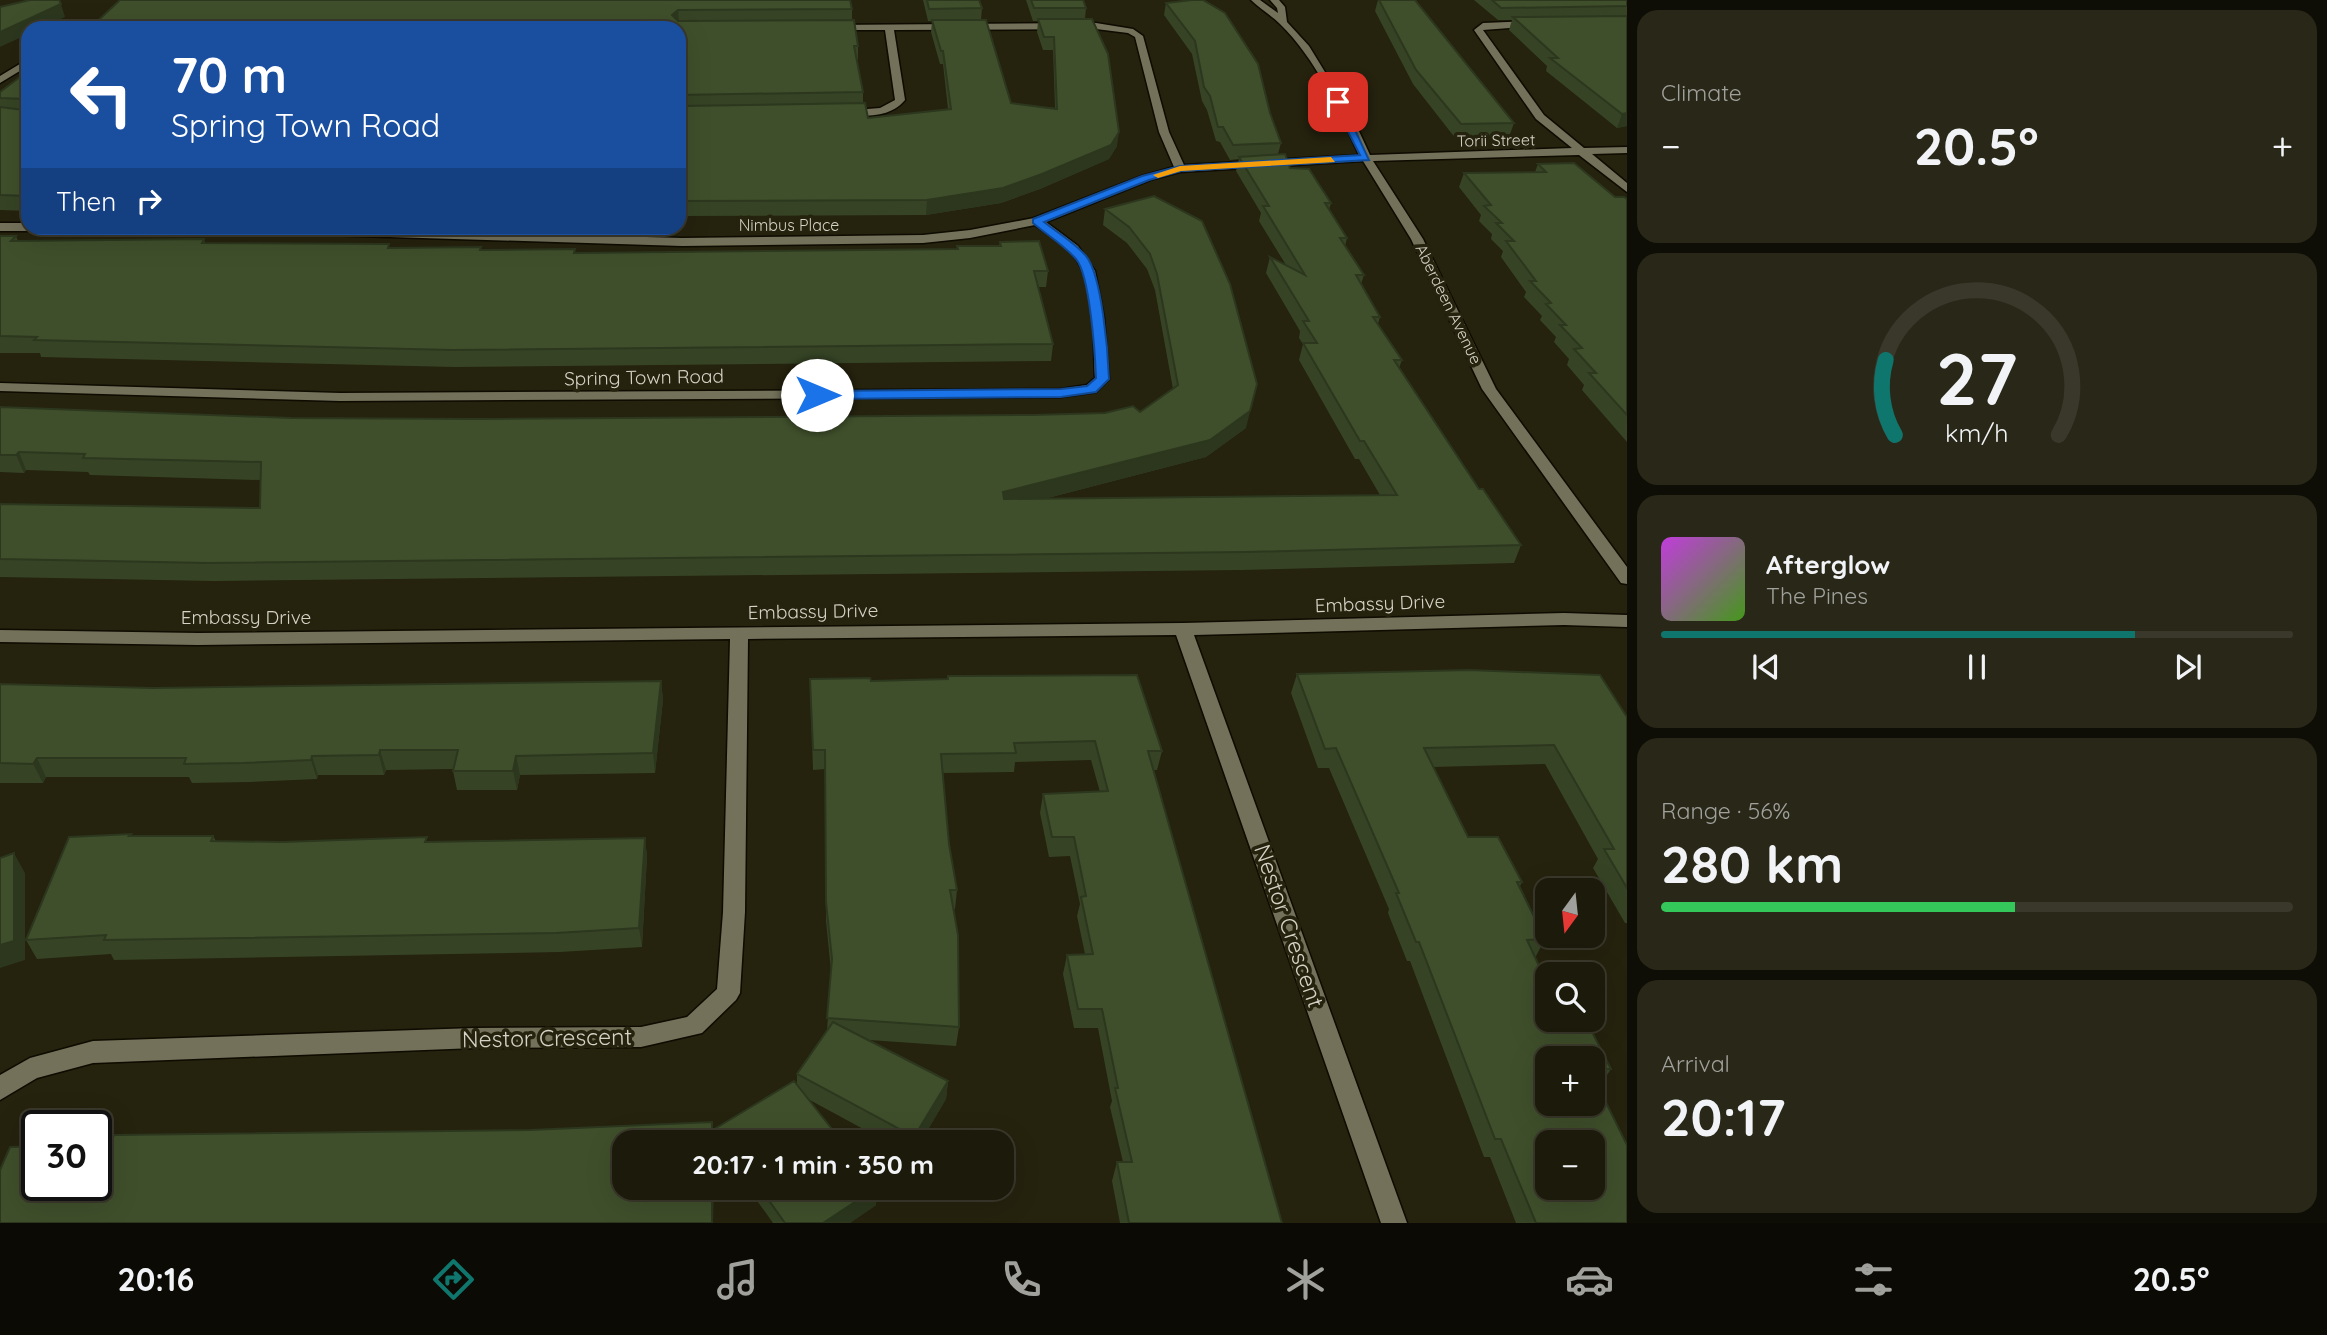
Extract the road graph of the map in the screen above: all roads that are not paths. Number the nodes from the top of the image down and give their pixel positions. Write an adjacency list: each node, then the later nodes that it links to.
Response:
1 (1255, 0): 3 (street, Aberdeen Avenue)
2 (1275, 0): 3 (street, Aberdeen Avenue)
3 (1283, 22): 12 (street, Aberdeen Avenue)
4 (1541, 24): 11 (street)
5 (889, 27): 6 (street); 9 (street); 13 (street)
6 (819, 28)
7 (21, 66): 8 (street)
8 (0, 80)
9 (827, 113)
10 (1627, 150): 11 (street, Torii Street)
11 (1582, 153): 12 (street, Torii Street); 14 (street)
12 (1366, 158): 13 (street, Nimbus Place); 20 (street, Aberdeen Avenue)
13 (1180, 169): 15 (street, Nimbus Place)
14 (1627, 189)
15 (1037, 221): 18 (street, Nimbus Place); 19 (street, Spring Town Road)
16 (0, 227): 17 (street)
17 (21, 227)
18 (442, 235)
19 (0, 387)
20 (1627, 579)
21 (1627, 621): 22 (street, Embassy Drive)
22 (1183, 629): 23 (street, Embassy Drive); 26 (street, Nestor Crescent)
23 (739, 633): 24 (street, Embassy Drive); 25 (street, Nestor Crescent)
24 (0, 636)
25 (0, 1089)
26 (1394, 1223)

